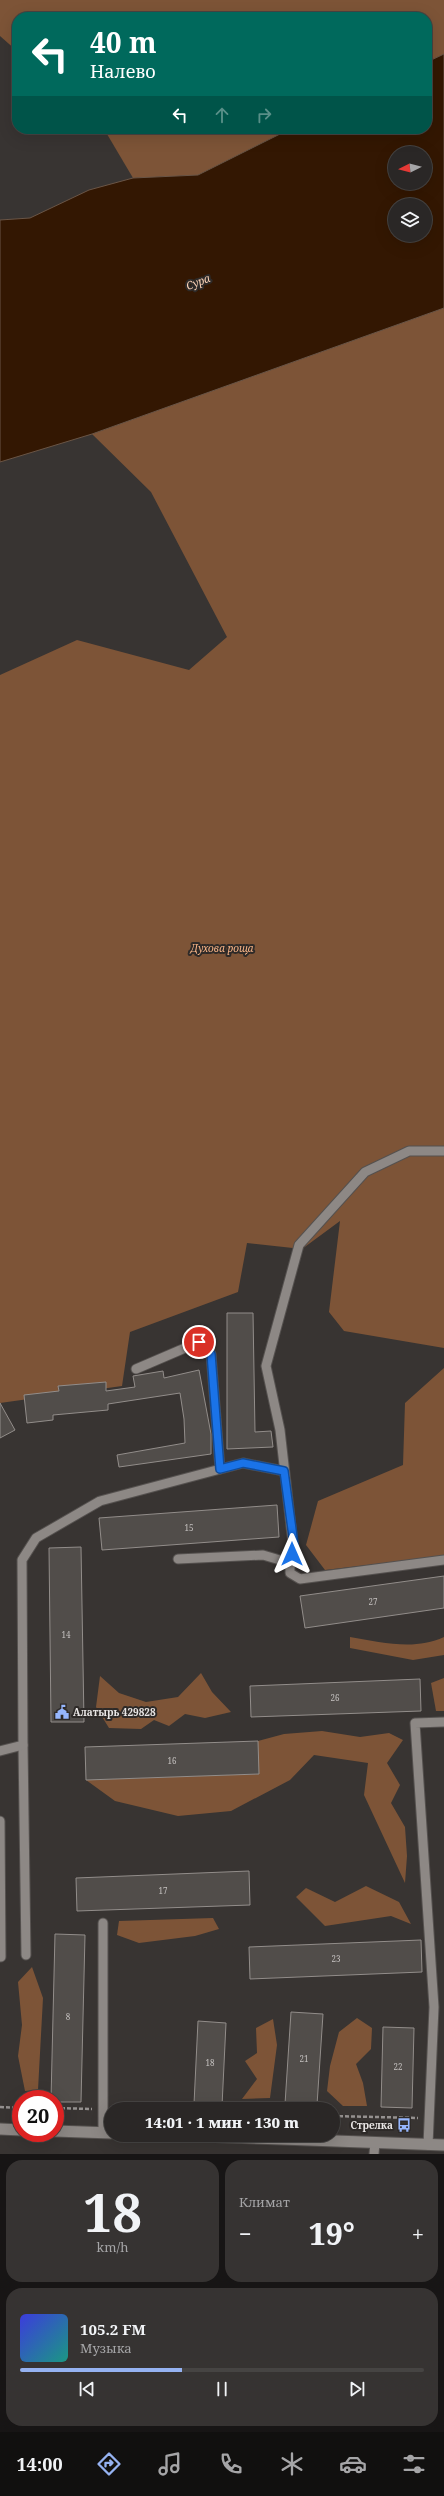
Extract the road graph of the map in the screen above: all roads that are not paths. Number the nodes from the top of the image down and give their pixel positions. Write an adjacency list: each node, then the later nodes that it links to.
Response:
1 (444, 1151): 4 (lane)
2 (136, 1369): 3 (lane)
3 (220, 1469): 4 (lane); 9 (lane)
4 (284, 1471): 7 (lane)
5 (178, 1559): 7 (lane)
6 (444, 1560): 7 (lane)
7 (290, 1563)
8 (444, 1722): 22 (lane)
9 (23, 1745): 10 (lane); 13 (lane)
10 (0, 1751)
11 (0, 1821): 14 (lane)
12 (103, 1923): 15 (lane)
13 (26, 1955)
14 (2, 1957)
15 (104, 2116)
16 (0, 2129): 17 (street)
17 (12, 2130)
18 (64, 2131): 19 (street)
19 (104, 2132)
20 (340, 2142): 21 (street)
21 (375, 2143): 22 (street); 24 (lane)
22 (428, 2145): 23 (street)
23 (444, 2145)
24 (374, 2154)

